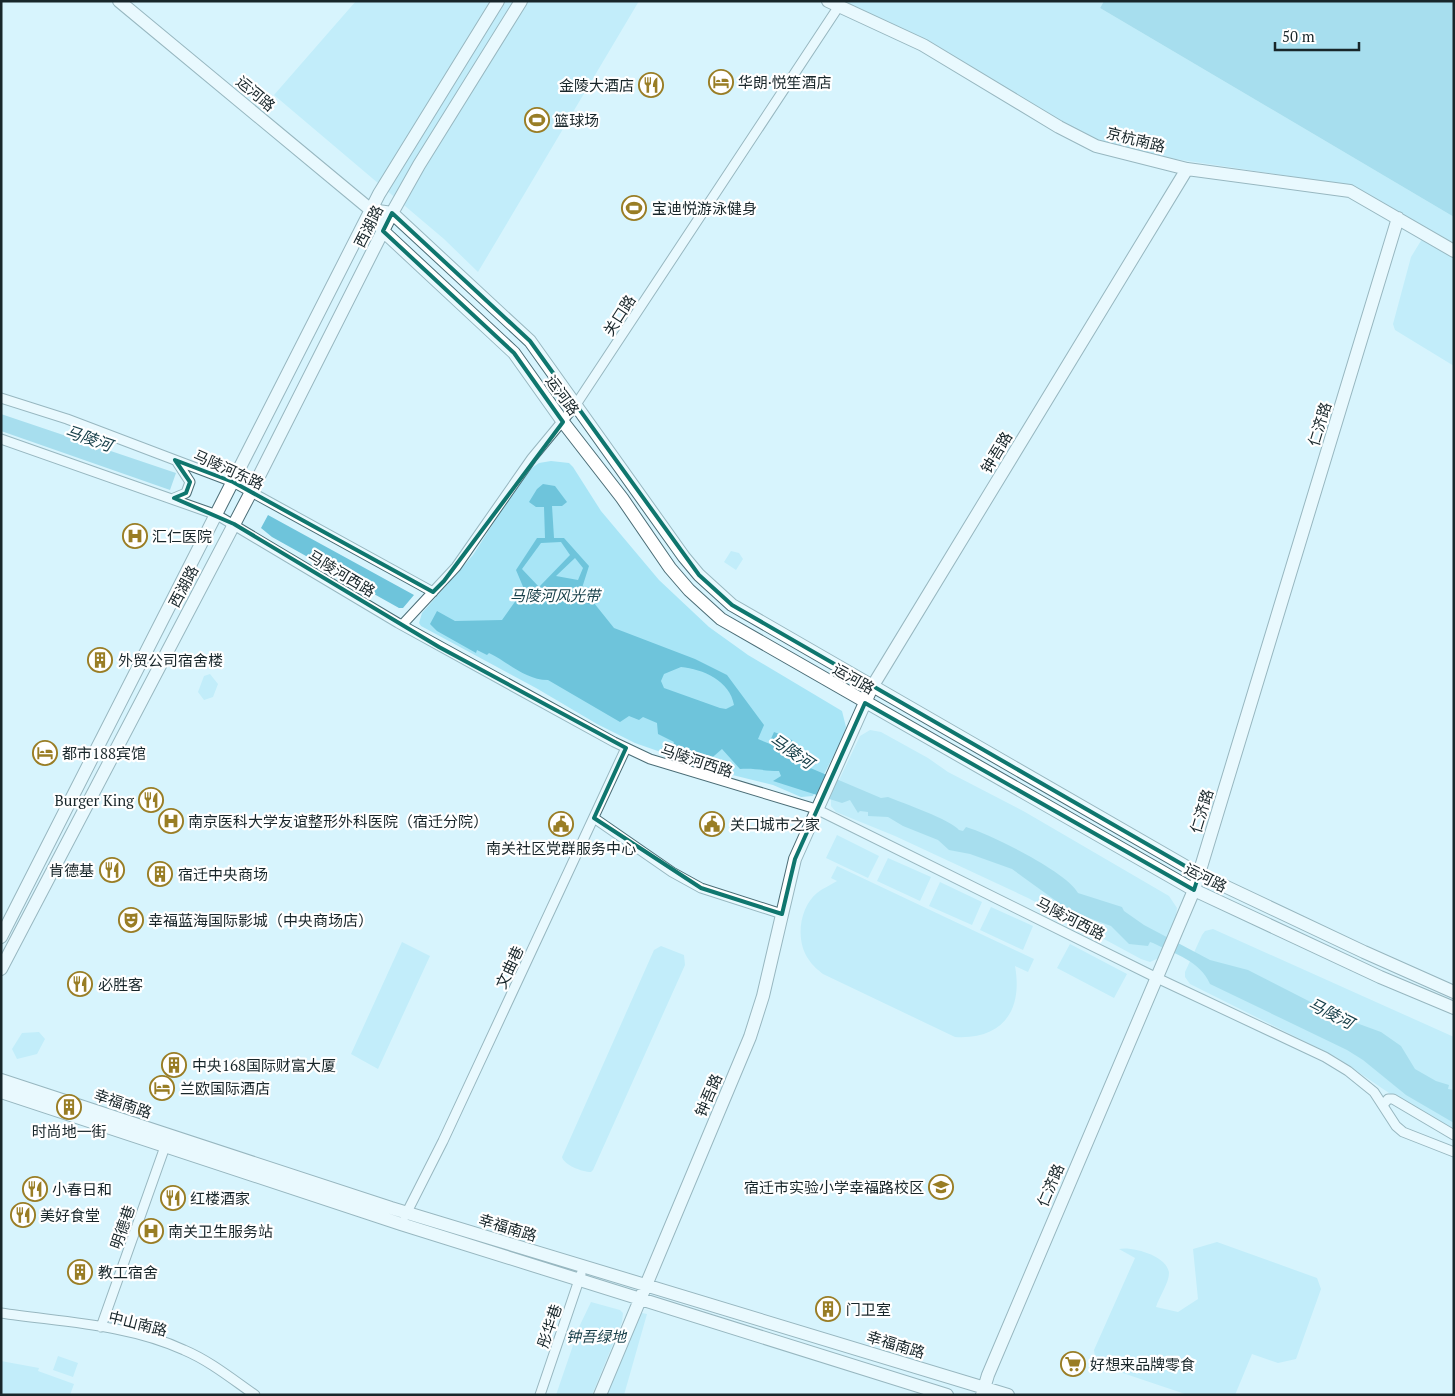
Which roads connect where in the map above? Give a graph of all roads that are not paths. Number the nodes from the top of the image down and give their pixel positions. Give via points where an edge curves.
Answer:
1 (119, 1) edge
2 (498, 1) edge
3 (522, 1) edge
4 (834, 4) edge
5 (1187, 169) junction
6 (371, 210) junction
7 (392, 213) junction
8 (1398, 218) junction
9 (383, 231) junction
10 (1454, 251) edge
11 (1, 398) edge
12 (575, 406) junction
13 (563, 422) junction
14 (1, 439) edge
15 (175, 460) junction
16 (233, 482) junction
17 (251, 492) junction
18 (174, 498) junction
19 (217, 515) junction
20 (234, 524) junction
21 (433, 592) junction
22 (402, 625) junction
23 (872, 687) junction
24 (865, 703) junction
25 (626, 748) junction
26 (818, 804) junction
27 (594, 818) junction
28 (1200, 874) junction
29 (1194, 890) junction
30 (782, 914) junction
31 (1, 937) edge
32 (1, 970) edge
33 (1157, 978) junction
34 (1454, 992) edge
35 (1454, 1008) edge
36 (1, 1079) edge
37 (7, 1091) edge
38 (1384, 1104) junction
39 (1454, 1135) edge
40 (167, 1141) junction
41 (1454, 1152) edge
42 (404, 1218) junction
43 (583, 1267) junction
44 (579, 1280) junction
45 (645, 1285) junction
46 (639, 1300) junction
47 (1, 1313) edge
48 (101, 1328) junction
49 (982, 1391) edge
50 (255, 1395) edge
51 (540, 1395) edge
52 (600, 1395) edge
53 (947, 1395) edge
54 (1008, 1395) edge

1 - 6 street, 运河路
2 - 6 street, 西湖路 via 402,154
3 - 7 street, 西湖路
4 - 5 street, 京杭南路 via 923,45 1087,142
4 - 12 street, 关口路
5 - 8 street, 京杭南路 via 1350,191
5 - 23 street, 钟吾路
6 - 7 street
6 - 9 street, 运河路
6 - 16 street, 西湖路
7 - 9 street, 西湖路
7 - 12 street, 运河路 via 530,341
8 - 10 street, 京杭南路
8 - 28 street, 仁济路
9 - 13 street, 运河路 via 514,353
9 - 17 street, 西湖路
11 - 15 street, 马陵河东路
12 - 13 street, 关口路
12 - 23 street, 运河路 via 699,575 732,605
13 - 21 street, 关口路 via 532,458 467,552
13 - 24 street, 运河路 via 689,590 721,619
14 - 18 street, 马陵河西路
15 - 16 street, 马陵河东路
15 - 18 street via 190,482 186,493
16 - 17 street, 马陵河东路
16 - 19 street, 西湖路
17 - 20 street, 西湖路
17 - 21 street, 马陵河东路
18 - 19 street, 马陵河西路
19 - 20 street, 马陵河西路
19 - 31 street, 西湖路
20 - 22 street, 马陵河西路
20 - 32 street, 西湖路
21 - 22 street, 关口路
22 - 25 street, 马陵河西路
23 - 24 street, 钟吾路
23 - 28 street, 运河路
24 - 26 street, 钟吾路
24 - 29 street, 运河路
25 - 26 street, 马陵河西路 via 719,782
25 - 27 street, 文曲巷
26 - 30 street, 钟吾路 via 791,871
26 - 33 street, 马陵河西路
27 - 30 street via 701,888
27 - 42 street, 文曲巷
28 - 29 street, 仁济路
28 - 34 street, 运河路
29 - 33 street, 仁济路
29 - 35 street, 运河路
30 - 45 street, 钟吾路 via 750,1037
33 - 38 street, 马陵河西路 via 1325,1057 1365,1083
33 - 49 street, 仁济路
36 - 37 street, 幸福南路
37 - 40 street, 幸福南路
38 - 39 street via 1393,1099
38 - 41 street, 马陵河西路 via 1396,1126 1404,1132
40 - 42 street, 幸福南路
40 - 48 street, 明德巷
42 - 43 street, 幸福南路
42 - 44 street, 幸福南路
43 - 44 street, 彤华巷
43 - 45 street, 幸福南路
44 - 46 street, 幸福南路
44 - 51 street, 彤华巷
45 - 46 street, 钟吾路
45 - 49 street, 幸福南路
46 - 52 street, 钟吾路
46 - 53 street, 幸福南路
47 - 48 street, 中山南路
48 - 50 street, 中山南路 via 183,1349
49 - 54 street, 幸福南路

